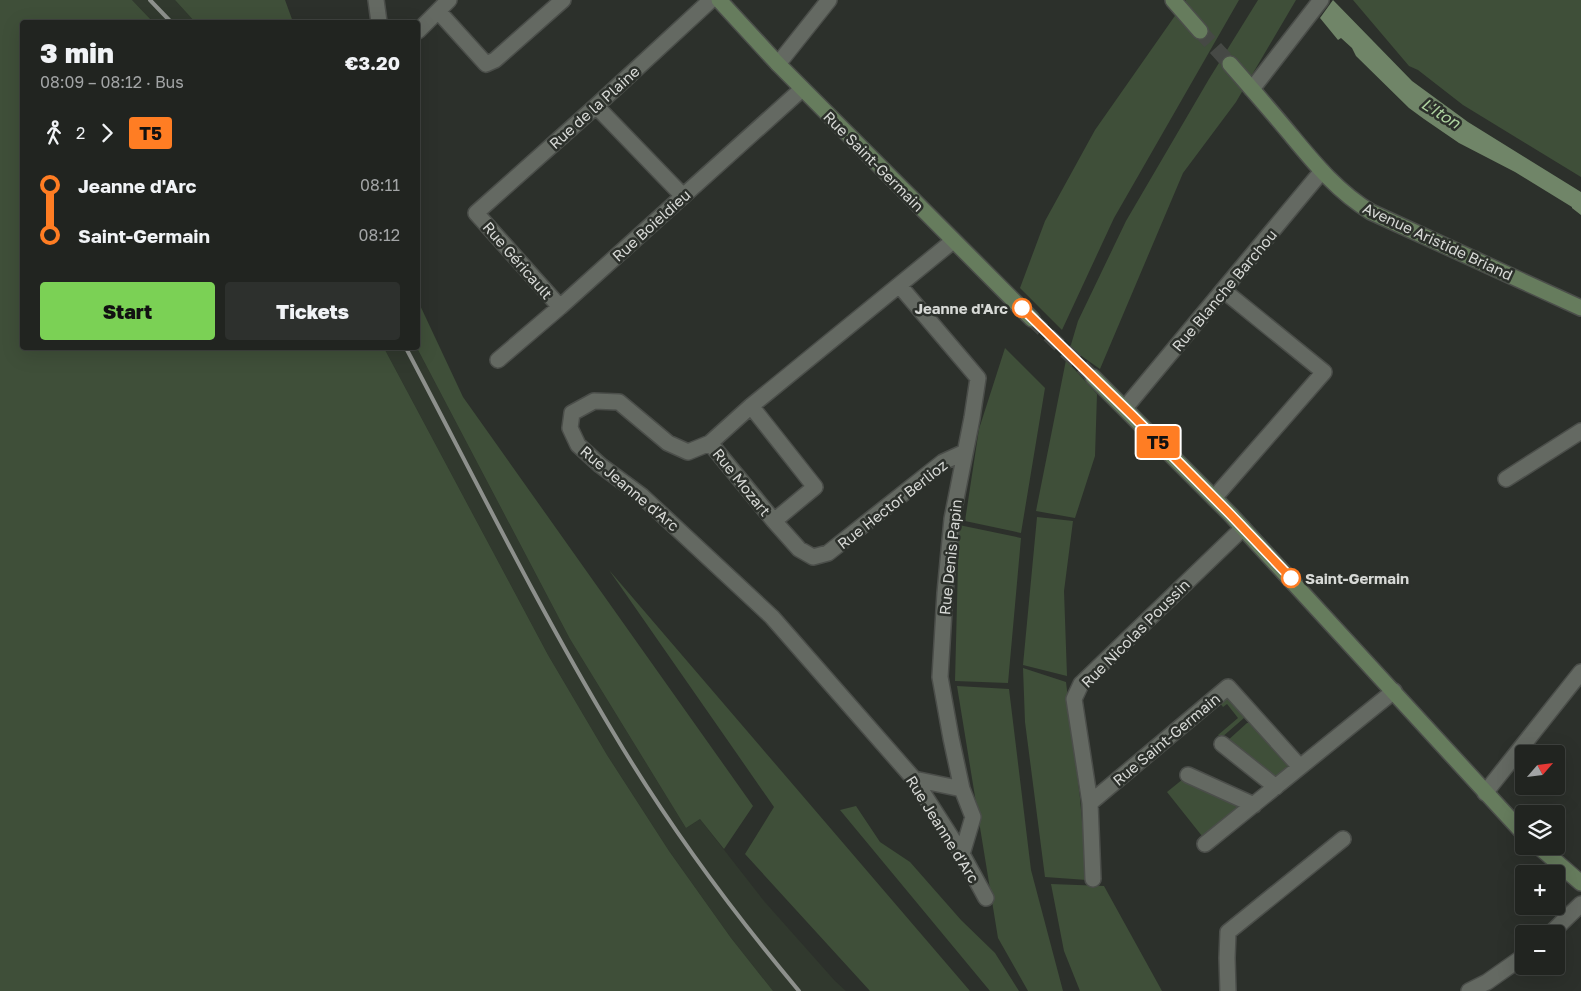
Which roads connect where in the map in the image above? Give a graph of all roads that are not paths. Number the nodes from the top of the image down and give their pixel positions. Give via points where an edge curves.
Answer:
1 (376, 0) edge
2 (449, 0) edge
3 (563, 0) edge
4 (711, 0) edge
5 (719, 0) edge
6 (829, 0) edge
7 (1173, 0) edge
8 (1317, 5) edge
9 (438, 11) junction
10 (379, 20) edge
11 (420, 29) edge
12 (1200, 31) tunnel mouth
13 (778, 64) junction
14 (1230, 64) tunnel mouth
15 (802, 89) junction
16 (1252, 89) junction
17 (596, 106) junction
18 (1322, 171) junction
19 (683, 196) junction
20 (476, 213) joint
21 (954, 241) junction
22 (899, 284) junction
23 (1223, 290) junction
24 (560, 307) junction
25 (1581, 308) edge
26 (1032, 319) tunnel mouth
27 (498, 360) dead end
28 (1093, 378) tunnel mouth
29 (751, 406) junction
30 (1126, 408) junction
31 (1581, 431) edge
32 (710, 442) junction
33 (966, 452) junction
34 (1506, 479) dead end
35 (1214, 498) junction
36 (774, 521) junction
37 (1243, 528) junction
38 (1581, 672) edge
39 (1394, 691) junction
40 (1222, 744) dead end
41 (1300, 767) junction
42 (1188, 775) dead end
43 (914, 779) junction
44 (1276, 787) junction
45 (962, 789) junction
46 (1485, 793) junction
47 (1090, 803) junction
48 (1254, 805) junction
49 (1515, 825) edge
50 (1343, 839) dead end
51 (1205, 844) dead end
52 (962, 854) junction
53 (1548, 855) edge
54 (1093, 879) dead end
55 (1581, 883) edge
56 (986, 898) dead end
57 (1581, 904) edge
58 (1559, 925) edge
59 (1515, 962) edge
60 (1228, 991) edge
61 (1470, 991) edge

1 - 10 street
2 - 9 street
3 - 9 street via 495,60 486,64
4 - 17 street, Rue de la Plaine
5 - 13 street, Rue Saint-Germain
6 - 13 street
7 - 12 street
8 - 16 street
9 - 11 street
13 - 15 street, Rue Saint-Germain
14 - 16 street, Avenue Aristide Briand
15 - 19 street, Rue Boieldieu
15 - 21 street, Rue Saint-Germain
16 - 18 street, Avenue Aristide Briand
17 - 19 street
17 - 20 street, Rue de la Plaine
18 - 23 street, Rue Blanche Barchou
18 - 25 street, Avenue Aristide Briand via 1339,189 1371,212
19 - 24 street, Rue Boieldieu
20 - 24 street, Rue Géricault
21 - 22 street, Rue Jeanne d'Arc
21 - 26 street, Rue Saint-Germain
22 - 29 street, Rue Jeanne d'Arc
22 - 33 street, Rue Denis Papin via 978,378
23 - 30 street, Rue Blanche Barchou
23 - 35 street via 1324,372
24 - 27 street, Rue Boieldieu
28 - 30 street
29 - 32 street, Rue Jeanne d'Arc
29 - 36 street via 815,488
30 - 35 street
31 - 34 street
32 - 36 street, Rue Mozart
32 - 43 street, Rue Jeanne d'Arc via 688,452 668,443 619,402 594,401 572,413 570,428 578,445 642,496 772,617
33 - 36 street, Rue Hector Berlioz via 943,462 828,553 813,557 799,549
33 - 45 street, Rue Denis Papin via 952,519 940,677
35 - 37 street
37 - 39 street
37 - 47 street, Rue Nicolas Poussin via 1081,684 1074,699
38 - 46 street
39 - 41 street
39 - 46 street
40 - 44 street
41 - 44 street
41 - 47 street, Rue Saint-Germain via 1228,687
42 - 48 street
43 - 45 street
43 - 52 street, Rue Jeanne d'Arc
44 - 48 street
45 - 52 street, Rue Denis Papin via 973,817
46 - 49 street
47 - 54 street, Rue Nicolas Poussin
48 - 51 street
50 - 60 street via 1228,932
52 - 56 street, Rue Jeanne d'Arc
53 - 55 street
57 - 58 street
59 - 61 street

